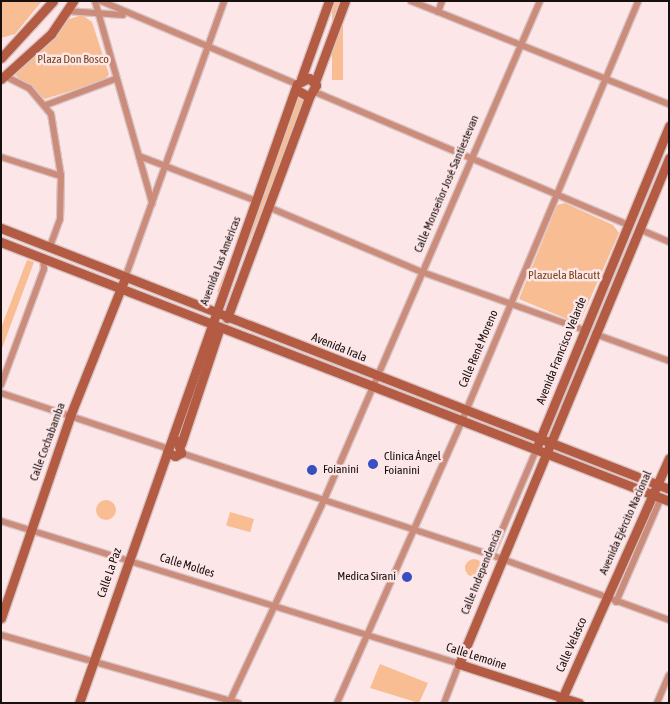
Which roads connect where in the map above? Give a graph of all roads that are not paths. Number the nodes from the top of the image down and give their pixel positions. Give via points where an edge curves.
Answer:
1 (53, 1) edge
2 (73, 1) edge
3 (95, 1) edge
4 (101, 1) edge
5 (224, 1) edge
6 (329, 1) edge
7 (345, 1) edge
8 (411, 1) edge
9 (442, 1) edge
10 (540, 1) edge
11 (638, 1) edge
12 (67, 11) junction
13 (99, 12) junction
14 (438, 12) junction
15 (131, 16) junction
16 (522, 45) junction
17 (208, 49) junction
18 (1, 58) edge
19 (3, 78) edge
20 (115, 79) junction
21 (605, 79) junction
22 (298, 84) junction
23 (313, 90) junction
24 (669, 104) edge
25 (46, 105) junction
26 (669, 126) edge
27 (140, 156) junction
28 (1, 158) edge
29 (470, 158) junction
30 (669, 158) edge
31 (166, 166) junction
32 (61, 176) junction
33 (557, 196) junction
34 (256, 201) junction
35 (152, 204) junction
36 (268, 207) junction
37 (628, 225) junction
38 (1, 228) edge
39 (639, 229) junction
40 (1, 242) edge
41 (669, 242) edge
42 (50, 247) junction
43 (43, 258) junction
44 (422, 272) junction
45 (125, 278) junction
46 (120, 290) junction
47 (221, 293) junction
48 (234, 299) junction
49 (510, 303) junction
50 (214, 313) junction
51 (227, 318) junction
52 (216, 326) junction
53 (584, 330) junction
54 (595, 334) junction
55 (669, 361) edge
56 (376, 381) junction
57 (1, 385) edge
58 (1, 393) edge
59 (464, 415) junction
60 (70, 416) junction
61 (543, 446) junction
62 (168, 447) junction
63 (181, 448) junction
64 (669, 458) edge
65 (665, 485) edge
66 (661, 498) edge
67 (324, 500) junction
68 (1, 521) edge
69 (30, 530) junction
70 (414, 532) junction
71 (491, 556) junction
72 (127, 560) junction
73 (500, 560) junction
74 (607, 598) junction
75 (616, 602) junction
76 (276, 605) junction
77 (1, 618) edge
78 (669, 620) edge
79 (1, 635) edge
80 (365, 635) junction
81 (93, 661) junction
82 (459, 664) junction
83 (669, 675) edge
84 (561, 700) edge
85 (230, 702) edge
86 (79, 703) edge
87 (238, 703) edge
88 (337, 703) edge
89 (444, 703) edge
90 (579, 703) edge
91 (657, 703) edge

1 - 18 street
2 - 12 street
3 - 13 street
4 - 15 street
5 - 17 street
6 - 22 street, Avenida Las Américas
7 - 23 street, Avenida Las Américas
8 - 14 street
9 - 14 street
10 - 16 street, Calle Monseñor José Santiestevan
11 - 21 street, Calle René Moreno
12 - 13 street
12 - 19 street via 31,55
13 - 15 street
13 - 20 street
14 - 16 street
15 - 17 street
16 - 21 street
16 - 29 street, Calle Monseñor José Santiestevan
17 - 22 street
17 - 31 street
19 - 25 street via 18,81
20 - 25 street
20 - 27 street
21 - 24 street
21 - 33 street, Calle René Moreno
22 - 23 street
22 - 23 street
22 - 34 street, Avenida Las Américas
23 - 29 street
23 - 36 street, Avenida Las Américas
25 - 32 street via 61,155
26 - 37 street, Avenida Francisco Velarde
27 - 31 street
27 - 35 street
28 - 32 street
29 - 33 street
29 - 44 street, Calle Monseñor José Santiestevan
30 - 39 street, Avenida Francisco Velarde
31 - 34 street
31 - 35 street
32 - 42 street via 60,219
33 - 37 street
33 - 49 street, Calle René Moreno
34 - 47 street, Avenida Las Américas
35 - 45 street
36 - 44 street
36 - 48 street, Avenida Las Américas
37 - 39 street via 635,221
37 - 53 street, Avenida Francisco Velarde
38 - 42 street, Avenida Irala
39 - 41 street
39 - 54 street, Avenida Francisco Velarde
40 - 43 street, Avenida Irala
42 - 45 street, Avenida Irala
43 - 46 street, Avenida Irala
43 - 57 street via 44,269
44 - 49 street
44 - 56 street, Calle Monseñor José Santiestevan
45 - 46 street, Calle Cochabamba
45 - 50 street, Avenida Irala
46 - 52 street, Avenida Irala
46 - 60 street, Calle Cochabamba
47 - 48 street via 225,300
47 - 50 street, Avenida Las Américas
48 - 51 street, Avenida Las Américas
49 - 53 street
49 - 59 street, Calle René Moreno
50 - 51 street, Avenida Irala
50 - 52 street, Avenida Las Américas
51 - 56 street, Avenida Irala
52 - 56 street, Avenida Irala
52 - 62 street, Avenida Las Américas
52 - 63 street, Avenida Las Américas
53 - 54 street
53 - 61 street, Avenida Francisco Velarde
54 - 55 street
54 - 61 street, Avenida Francisco Velarde
56 - 59 street, Avenida Irala
56 - 67 street, Calle Monseñor José Santiestevan
58 - 60 street
59 - 61 street, Avenida Irala
59 - 70 street, Calle René Moreno
60 - 62 street
60 - 69 street, Calle Cochabamba
61 - 65 street, Avenida Irala
61 - 66 street, Avenida Irala
61 - 71 street, Calle Independencia
61 - 73 street, Calle Independencia
62 - 63 street
62 - 63 street via 175,456
62 - 72 street, Calle La Paz
63 - 67 street
64 - 65 street, Avenida Ejército Nacional
65 - 66 street, Avenida Ejército Nacional
66 - 74 street, Avenida Ejército Nacional
66 - 75 street, Avenida Ejército Nacional
67 - 70 street
67 - 76 street, Calle Monseñor José Santiestevan
68 - 69 street, Calle Moldes
69 - 72 street, Calle Moldes
69 - 77 street, Calle Cochabamba
70 - 71 street
70 - 80 street, Calle René Moreno
71 - 73 street
72 - 76 street, Calle Moldes
72 - 81 street, Calle La Paz
73 - 74 street
73 - 82 street, Calle Independencia
74 - 75 street
74 - 84 street, Calle Velasco
75 - 78 street
76 - 80 street, Calle Moldes
76 - 85 street, Calle Monseñor José Santiestevan
79 - 81 street
80 - 82 street, Calle Lemoine
80 - 88 street, Calle René Moreno
81 - 85 street
81 - 86 street, Calle La Paz
82 - 84 street, Calle Lemoine
82 - 89 street, Calle Independencia
83 - 91 street
84 - 90 street, Calle Lemoine
85 - 87 street

